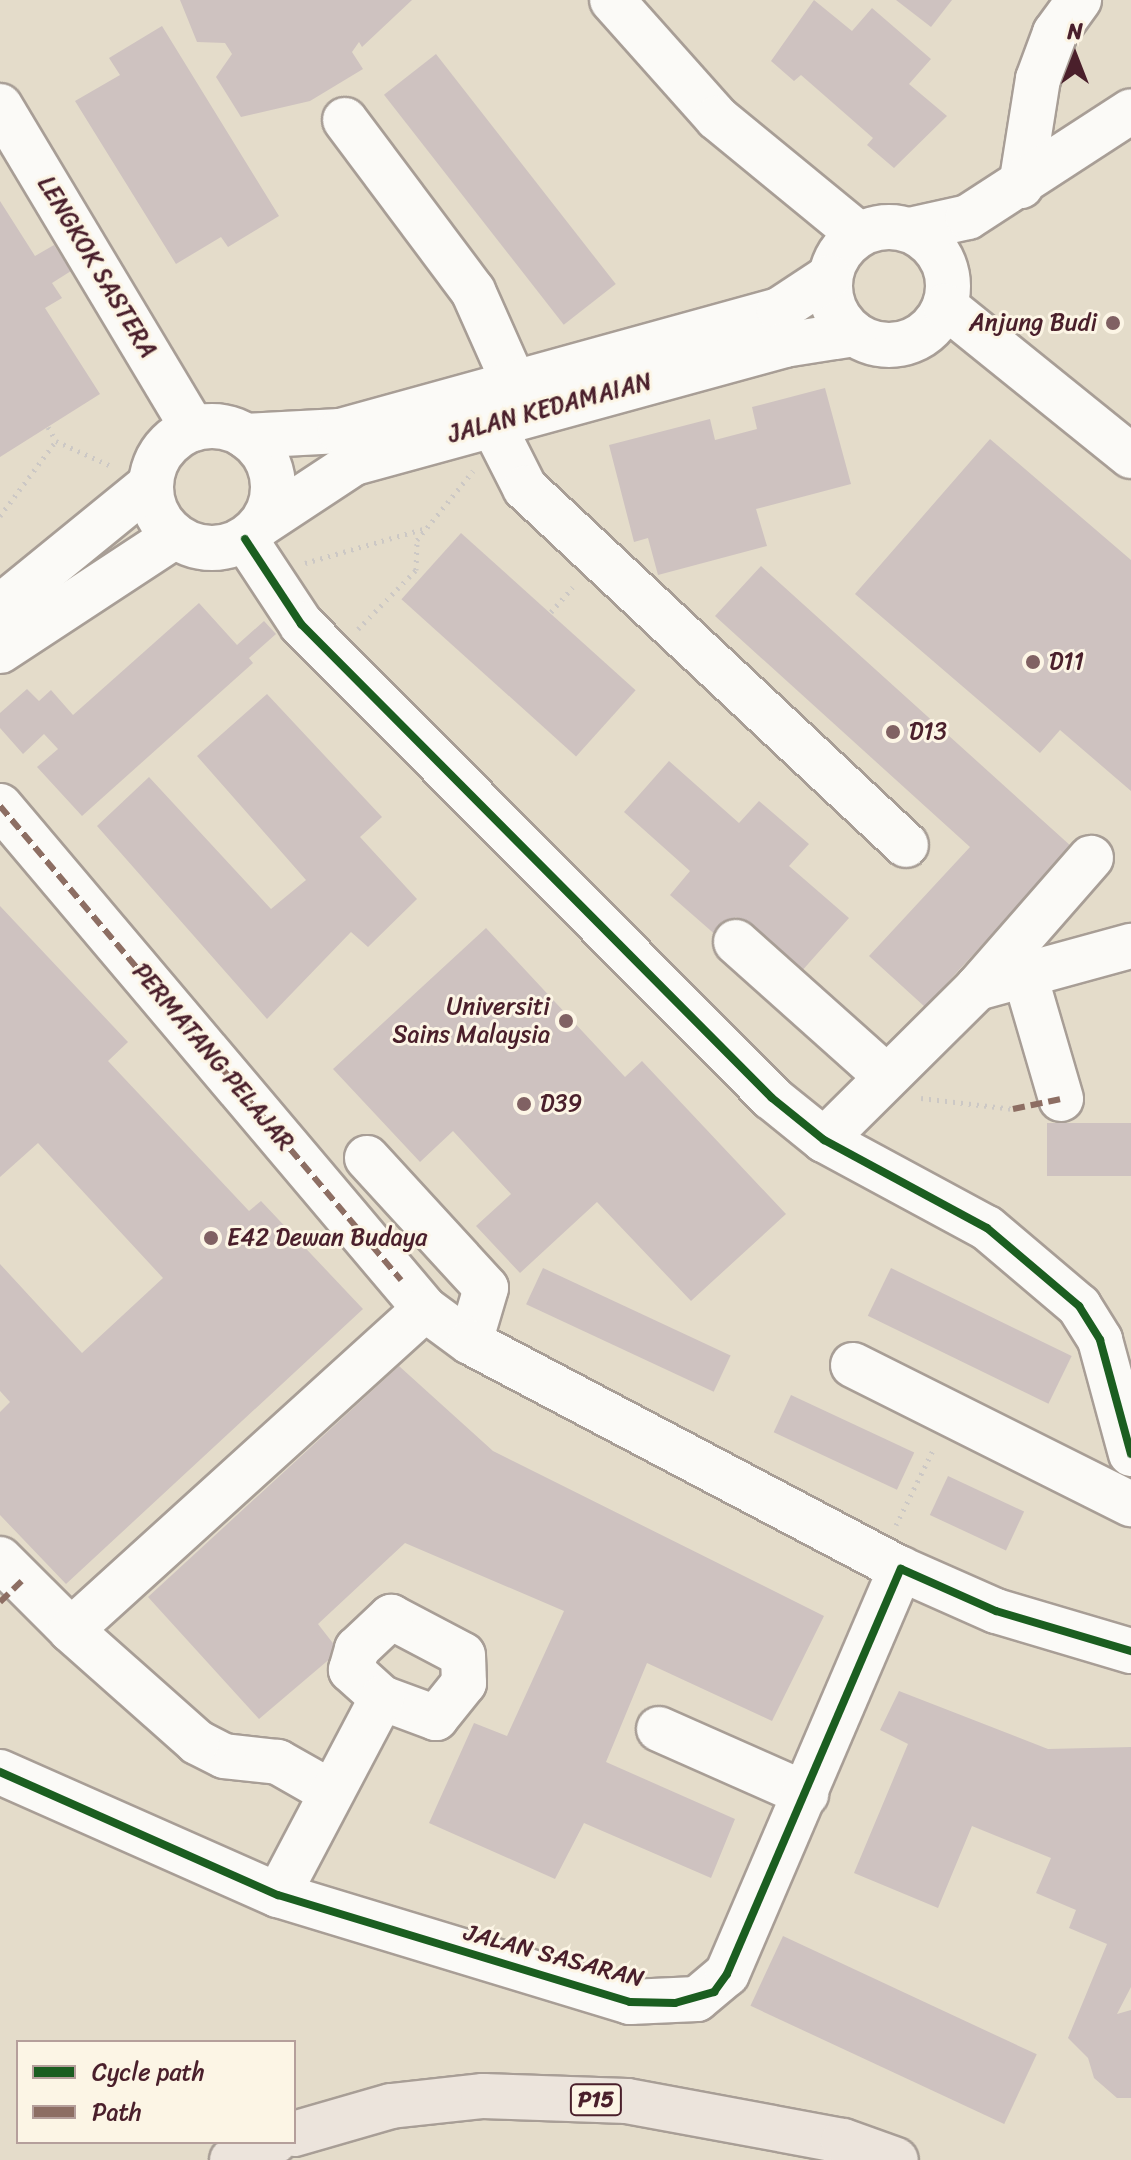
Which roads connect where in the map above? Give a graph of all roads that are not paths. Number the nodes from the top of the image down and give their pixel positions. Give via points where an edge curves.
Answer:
1 (1079, 0) edge
2 (624, 5) edge
3 (0, 106) edge
4 (1131, 111) edge
5 (345, 120) dead end
6 (1131, 142) edge
7 (1021, 186) junction
8 (910, 230) junction
9 (858, 234) junction
10 (829, 277) junction
11 (937, 308) junction
12 (854, 334) junction
13 (514, 383) junction
14 (492, 423) junction
15 (193, 429) junction
16 (245, 436) junction
17 (1131, 456) edge
18 (151, 484) junction
19 (254, 531) junction
20 (175, 536) junction
21 (0, 607) edge
22 (0, 651) edge
23 (0, 806) edge
24 (906, 845) dead end
25 (1091, 858) dead end
26 (736, 942) dead end
27 (1131, 946) edge
28 (1026, 979) junction
29 (977, 988) junction
30 (877, 1084) junction
31 (1061, 1099) dead end
32 (824, 1140) junction
33 (367, 1158) dead end
34 (413, 1295) junction
35 (470, 1342) junction
36 (853, 1365) dead end
37 (1131, 1454) edge
38 (1131, 1504) edge
39 (0, 1559) edge
40 (901, 1569) junction
41 (71, 1630) junction
42 (1131, 1651) edge
43 (382, 1698) dead end
44 (659, 1729) dead end
45 (0, 1772) edge
46 (329, 1791) junction
47 (806, 1794) junction
48 (278, 1895) junction
49 (296, 2133) edge
50 (269, 2144) edge
51 (232, 2160) edge
52 (896, 2160) edge

1 - 7 street via 1055,33 1038,79
2 - 9 street via 717,118
3 - 15 street, LENGKOK SASTERA
4 - 7 street
5 - 13 street via 473,291
6 - 11 street via 978,244
7 - 8 street via 939,228
8 - 9 street via 892,226
8 - 11 street via 929,241
9 - 10 street
10 - 12 street via 830,299
10 - 13 street, JALAN KEDAMAIAN via 779,310
11 - 12 street via 886,345
11 - 17 street
12 - 14 street, JALAN KEDAMAIAN via 784,345
13 - 16 street, JALAN KEDAMAIAN via 340,431
14 - 19 street, JALAN KEDAMAIAN via 354,463
14 - 24 street via 525,488
15 - 16 street
15 - 18 street via 168,445
16 - 19 street via 270,466 271,505
18 - 20 street via 162,522
18 - 21 street
19 - 20 street via 208,548
19 - 32 street via 269,580 333,656 772,1098
20 - 22 street
23 - 34 street, PERMATANG PELAJAR
25 - 29 street
26 - 30 street
27 - 28 street
28 - 29 street
28 - 31 street
29 - 30 street
30 - 32 street
32 - 37 street via 987,1228 1079,1306 1100,1340
33 - 35 street via 486,1288
34 - 35 street, PERMATANG PELAJAR
34 - 41 street
35 - 40 street, PERMATANG PELAJAR
36 - 38 street
39 - 41 street
40 - 42 street, PERMATANG PELAJAR via 996,1611
40 - 47 street, JALAN SASARAN
41 - 46 street via 197,1742 224,1756 278,1762
43 - 46 street
44 - 47 street
45 - 48 street, JALAN SASARAN
46 - 48 street
47 - 48 street, JALAN SASARAN via 727,1974 697,1999 630,2002
49 - 52 main road, P15 via 391,2106 483,2096 627,2101 843,2141
50 - 51 main road

